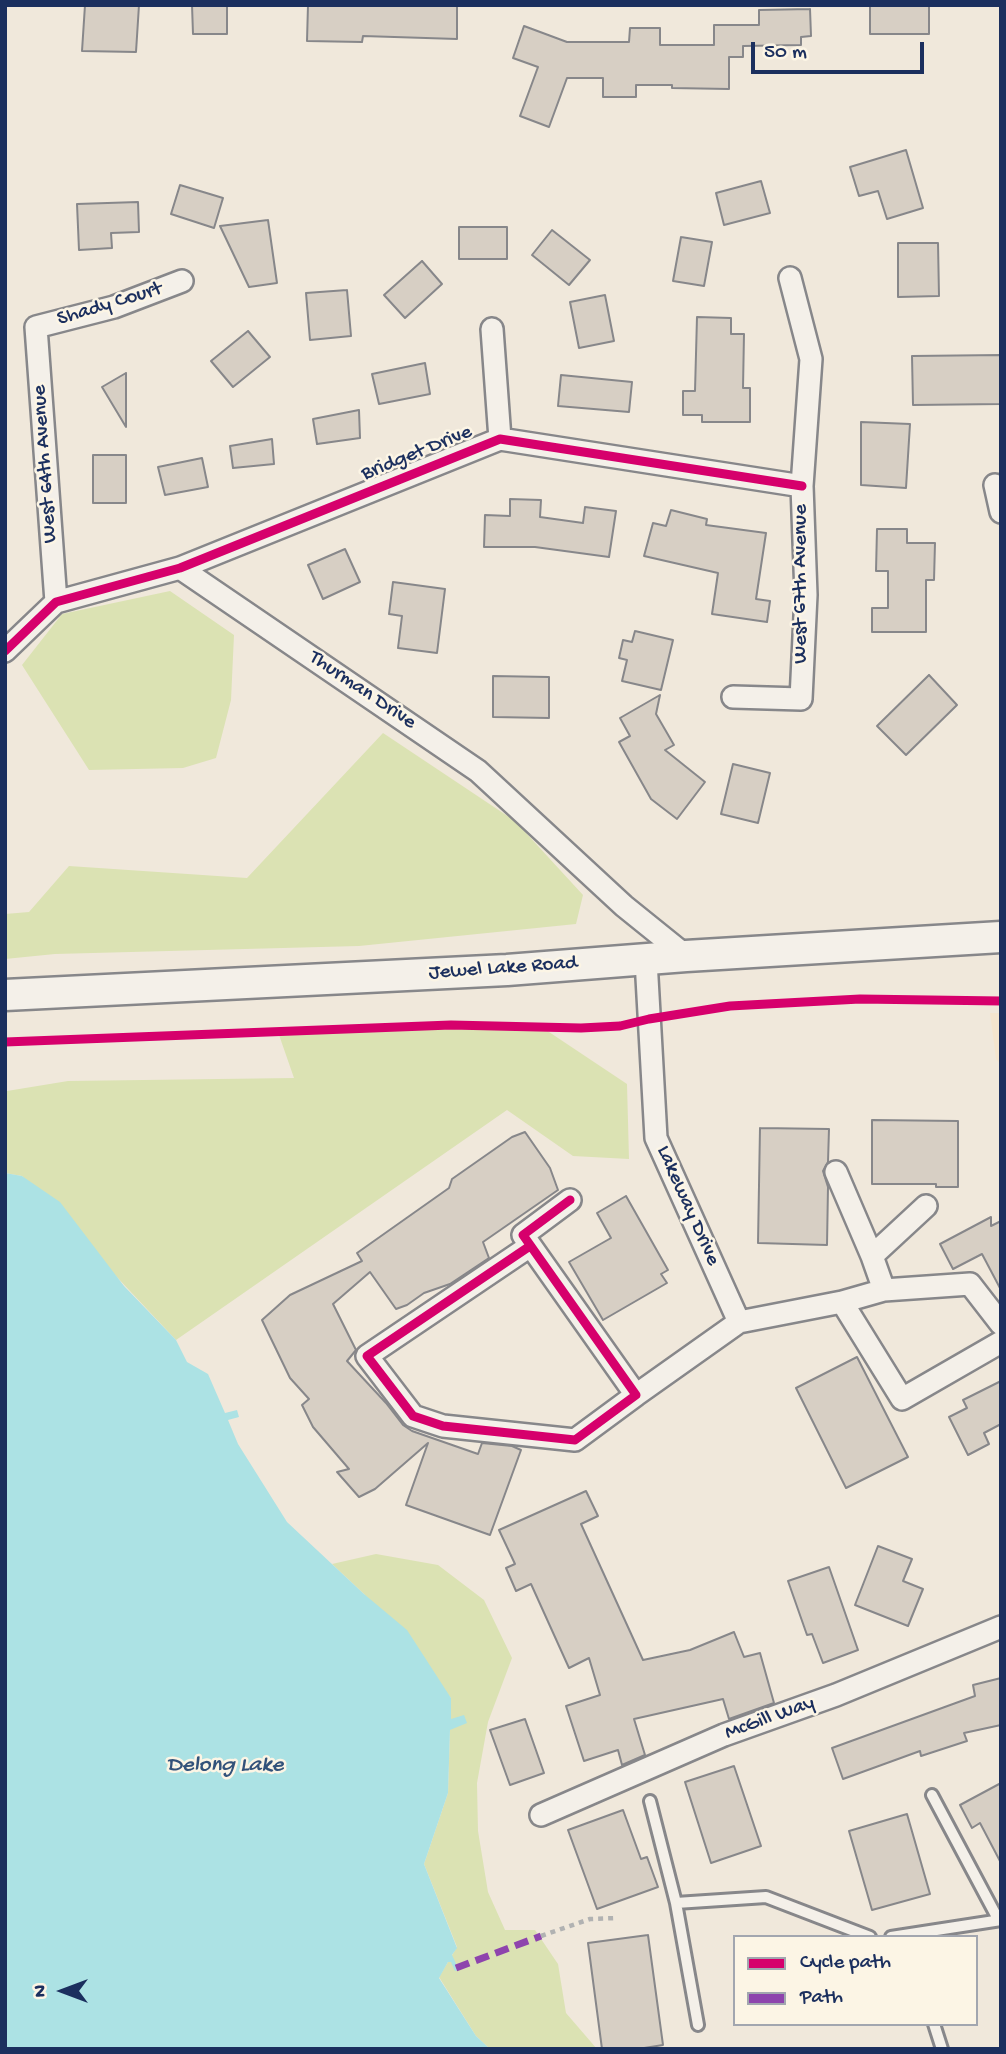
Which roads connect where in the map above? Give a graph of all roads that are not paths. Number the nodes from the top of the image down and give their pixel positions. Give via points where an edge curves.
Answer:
1 (790, 278) dead end
2 (182, 281) dead end
3 (36, 327) joint
4 (492, 329) dead end
5 (500, 439) junction
6 (995, 485) dead end
7 (802, 486) junction
8 (1001, 512) edge
9 (180, 568) junction
10 (57, 602) junction
11 (5, 652) edge
12 (733, 697) dead end
13 (1001, 937) edge
14 (686, 956) junction
15 (646, 960) junction
16 (5, 995) edge
17 (836, 1172) dead end
18 (570, 1200) dead end
19 (926, 1206) dead end
20 (530, 1246) junction
21 (872, 1256) junction
22 (884, 1290) junction
23 (842, 1302) junction
24 (739, 1322) junction
25 (1001, 1324) edge
26 (1001, 1342) edge
27 (636, 1395) junction
28 (1001, 1627) edge
29 (932, 1795) dead end
30 (650, 1801) dead end
31 (541, 1815) dead end
32 (676, 1903) junction
33 (1000, 1920) edge
34 (865, 1935) edge
35 (904, 1935) edge
36 (698, 2025) dead end
37 (935, 2026) edge
38 (942, 2049) edge

1 - 7 street, West 67th Avenue via 811,359
2 - 3 street, Shady Court via 114,307
3 - 10 street, West 64th Avenue
4 - 5 street
5 - 7 street, Bridget Drive
5 - 9 street, Bridget Drive
6 - 8 street
7 - 12 street, West 67th Avenue via 806,595 800,699
9 - 10 street
9 - 14 street, Thurman Drive via 478,771 624,906
10 - 11 street
13 - 14 main road, Jewel Lake Road
14 - 15 main road, Jewel Lake Road
15 - 16 main road, Jewel Lake Road
15 - 24 street, Lakeway Drive via 656,1138
17 - 21 street
18 - 20 street via 523,1235
19 - 21 street
20 - 27 street
20 - 27 street via 368,1356 413,1416 443,1426 575,1440
21 - 22 street
22 - 23 street
22 - 25 street via 970,1284
23 - 24 street
23 - 26 street via 902,1399
24 - 27 street
28 - 31 street, McGill Way via 724,1735
29 - 33 lane
30 - 32 lane
32 - 34 lane via 766,1897
32 - 36 lane
33 - 35 lane
37 - 38 lane

